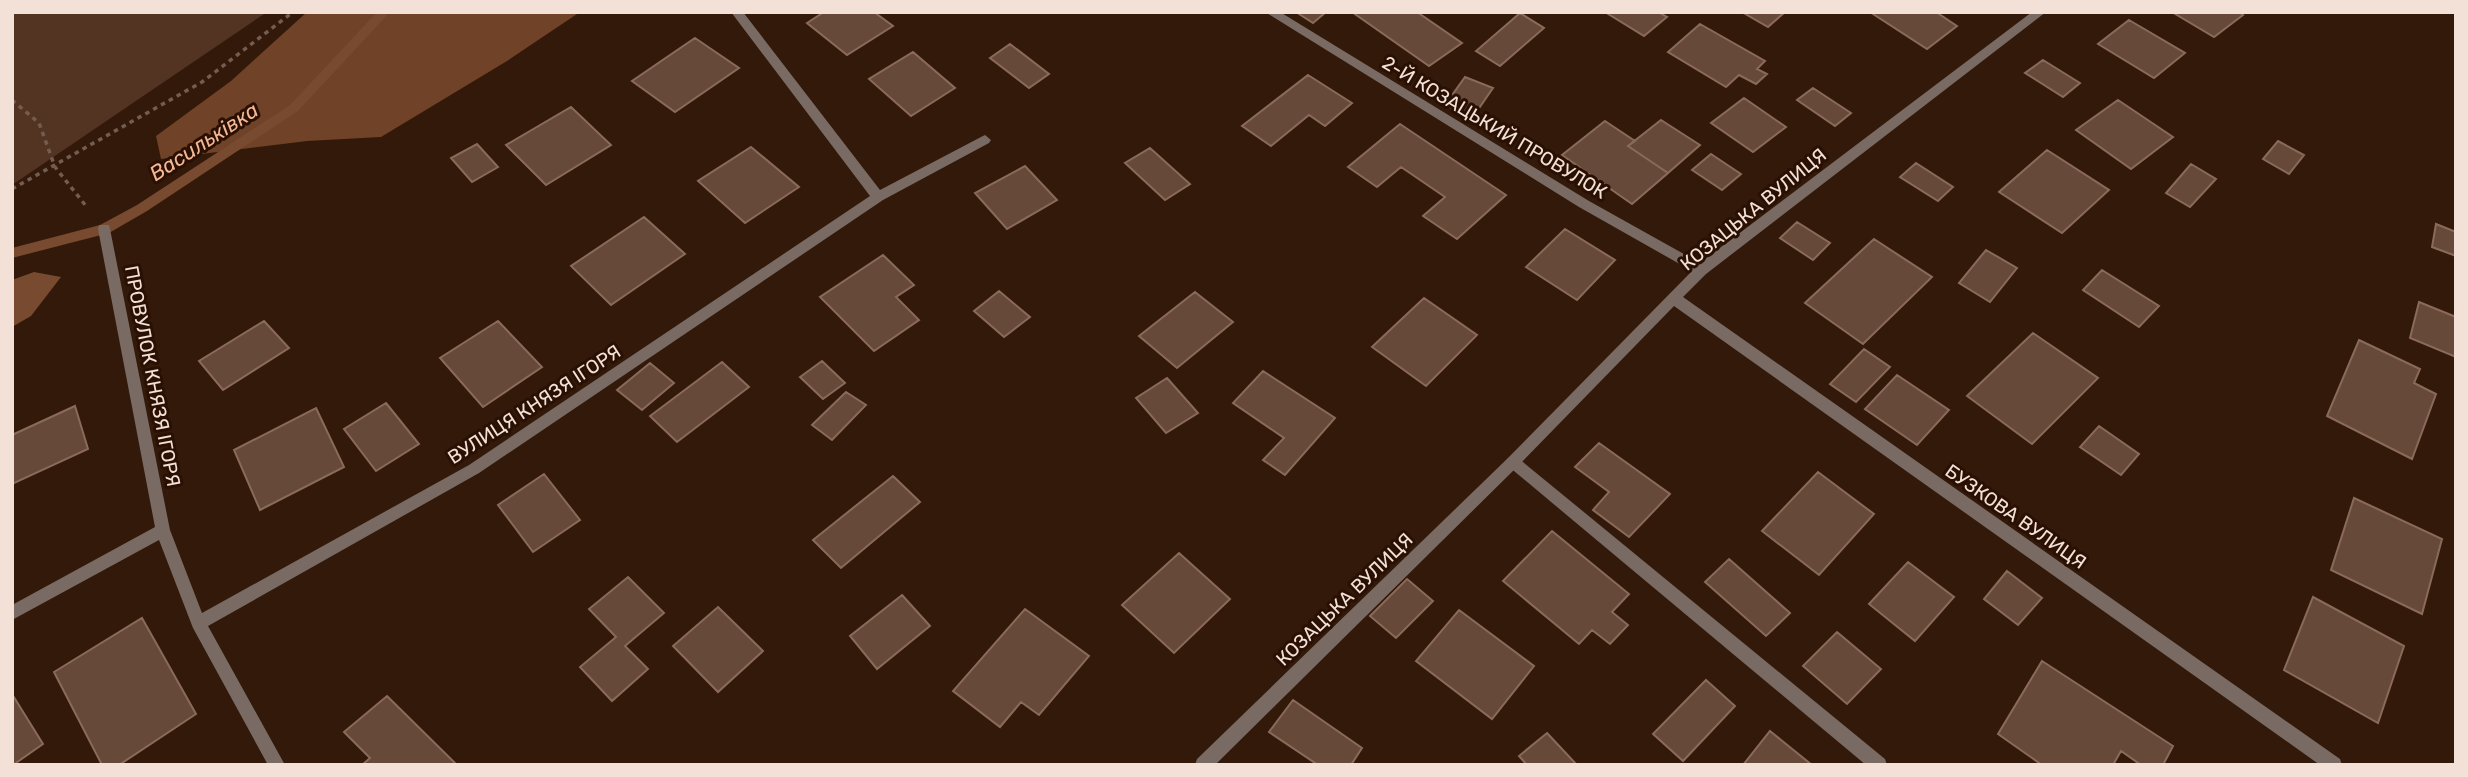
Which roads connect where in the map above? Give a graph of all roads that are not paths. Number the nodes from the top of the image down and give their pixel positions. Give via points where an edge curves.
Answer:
1 (737, 12) edge
2 (1271, 12) edge
3 (2040, 12) edge
4 (985, 139) dead end
5 (878, 197) junction
6 (104, 229) road end
7 (1701, 270) junction
8 (1675, 299) junction
9 (1513, 462) junction
10 (163, 530) junction
11 (12, 613) edge
12 (198, 622) junction
13 (277, 765) edge
14 (1203, 765) edge
15 (1879, 765) edge
16 (2334, 765) edge

1 - 5 street
2 - 7 street, 2-Й КОЗАЦЬКИЙ ПРОВУЛОК via 1584,204
3 - 7 street, КОЗАЦЬКА ВУЛИЦЯ
4 - 5 street, ВУЛИЦЯ КНЯЗЯ ІГОРЯ
5 - 12 street, ВУЛИЦЯ КНЯЗЯ ІГОРЯ via 474,468
6 - 10 street, ПРОВУЛОК КНЯЗЯ ІГОРЯ
7 - 8 street, КОЗАЦЬКА ВУЛИЦЯ
8 - 9 street, КОЗАЦЬКА ВУЛИЦЯ
8 - 16 street, БУЗКОВА ВУЛИЦЯ
9 - 14 street, КОЗАЦЬКА ВУЛИЦЯ
9 - 15 street
10 - 11 street
10 - 12 street
12 - 13 street

